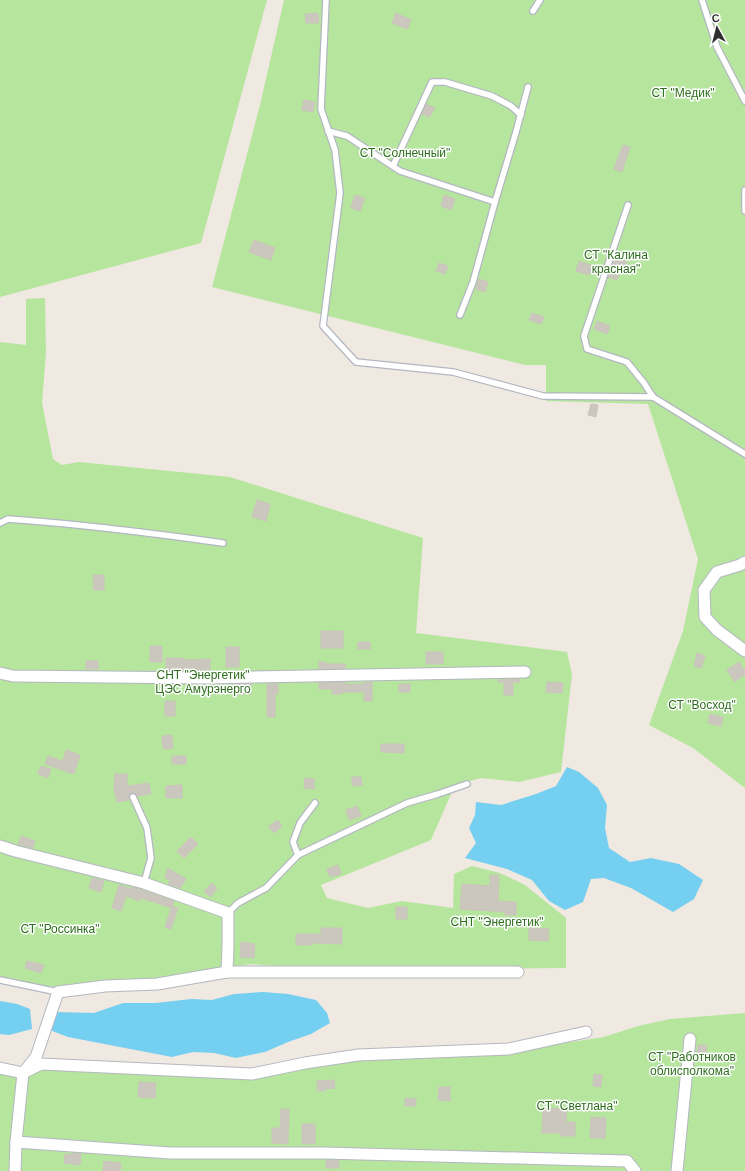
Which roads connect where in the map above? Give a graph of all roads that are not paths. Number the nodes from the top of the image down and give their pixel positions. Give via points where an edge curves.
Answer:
1 (326, 0) edge
2 (540, 0) edge
3 (702, 0) edge
4 (534, 11) dead end
5 (528, 87) dead end
6 (745, 101) edge
7 (521, 115) junction
8 (328, 131) junction
9 (393, 166) junction
10 (745, 190) edge
11 (495, 202) junction
12 (628, 205) dead end
13 (745, 211) edge
14 (460, 315) dead end
15 (653, 397) junction
16 (745, 454) edge
17 (0, 523) edge
18 (223, 543) dead end
19 (745, 562) edge
20 (745, 651) edge
21 (525, 672) dead end
22 (0, 673) edge
23 (467, 784) dead end
24 (133, 797) dead end
25 (315, 802) dead end
26 (0, 846) edge
27 (298, 855) junction
28 (144, 883) junction
29 (228, 913) junction
30 (227, 972) junction
31 (518, 972) dead end
32 (0, 980) edge
33 (58, 992) junction
34 (586, 1032) dead end
35 (690, 1039) dead end
36 (0, 1068) edge
37 (23, 1073) junction
38 (16, 1142) junction
39 (15, 1171) edge
40 (635, 1171) edge
41 (677, 1171) edge

1 - 8 lane via 321,109
2 - 4 lane
3 - 6 lane via 717,47
5 - 7 lane
7 - 9 lane via 511,106 492,96 445,82 432,82
7 - 11 lane
8 - 9 lane via 347,136
8 - 15 lane via 335,150 340,193 323,326 356,362 453,372 543,396
9 - 11 lane via 400,171
10 - 13 lane
11 - 14 lane via 473,282
12 - 15 lane via 584,336 587,349 627,362
15 - 16 lane
17 - 18 lane via 8,519 61,523
19 - 20 street via 717,572 704,590 705,617 717,630
21 - 22 street via 205,678 13,676
23 - 27 lane via 407,803
24 - 28 lane via 147,828 151,858
25 - 27 lane via 300,823 293,842
26 - 28 street
27 - 29 lane via 266,888 238,903
28 - 29 street
29 - 30 street
30 - 31 street
30 - 33 street via 156,984 104,986
32 - 33 lane
33 - 37 street via 36,1057
34 - 37 street via 509,1049 358,1055 252,1074 41,1064
35 - 41 street
36 - 37 street
37 - 38 street
38 - 39 street
38 - 40 street via 170,1153 324,1153 627,1161

